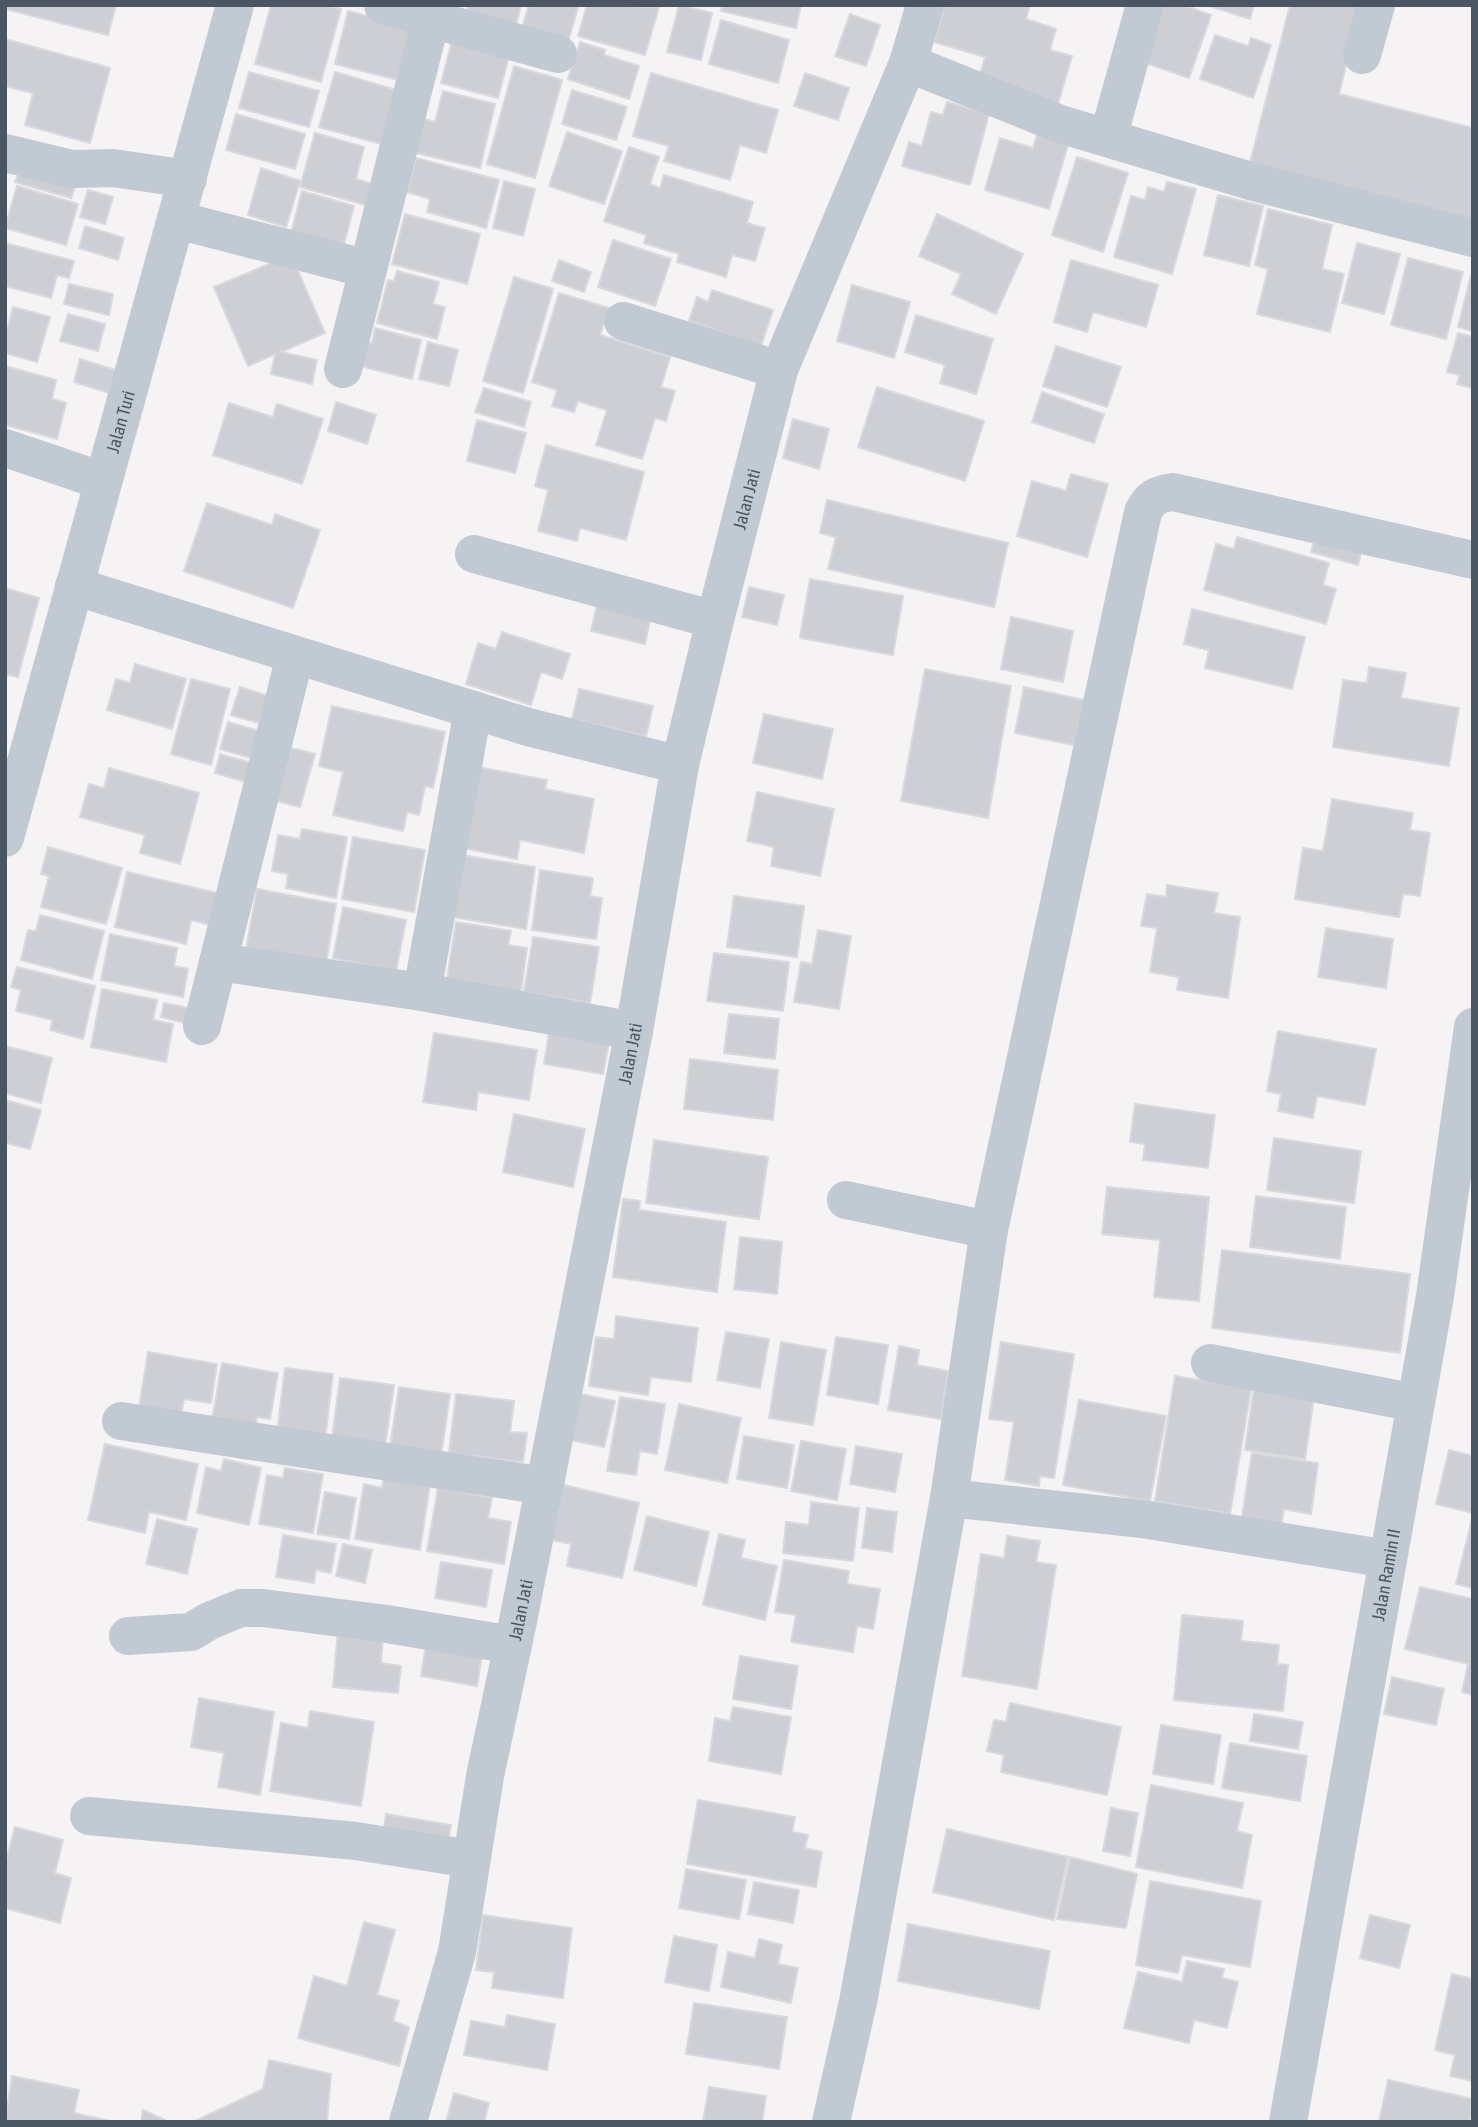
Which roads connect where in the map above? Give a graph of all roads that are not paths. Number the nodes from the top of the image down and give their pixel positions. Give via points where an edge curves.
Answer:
1 (235, 5) edge
2 (383, 5) edge
3 (925, 5) edge
4 (1145, 5) edge
5 (1377, 5) edge
6 (431, 19) junction
7 (558, 54) dead end
8 (1362, 55) dead end
9 (908, 63) junction
10 (1108, 138) junction
11 (5, 153) edge
12 (188, 179) junction
13 (177, 220) junction
14 (1473, 238) edge
15 (368, 269) junction
16 (623, 321) dead end
17 (343, 369) dead end
18 (779, 370) junction
19 (5, 448) edge
20 (103, 481) junction
21 (474, 554) dead end
22 (1473, 560) edge
23 (74, 586) junction
24 (715, 620) junction
25 (295, 656) junction
26 (473, 710) junction
27 (681, 765) junction
28 (5, 838) edge
29 (219, 962) junction
30 (422, 992) junction
31 (202, 1026) dead end
32 (1473, 1027) edge
33 (634, 1031) junction
34 (1464, 1155) edge
35 (846, 1200) dead end
36 (989, 1230) junction
37 (1210, 1363) dead end
38 (1416, 1403) junction
39 (121, 1421) dead end
40 (545, 1486) junction
41 (949, 1498) junction
42 (1388, 1559) junction
43 (128, 1636) dead end
44 (513, 1644) junction
45 (89, 1816) dead end
46 (471, 1859) junction
47 (408, 2122) edge
48 (831, 2122) edge
49 (1288, 2122) edge

1 - 12 street, Jalan Turi
2 - 6 street
3 - 9 street, Jalan Jati
4 - 10 street
5 - 8 street
6 - 7 street
6 - 15 street
9 - 10 street via 1060,124
9 - 18 street, Jalan Jati
10 - 14 street via 1254,182
11 - 12 street via 72,169 113,168
12 - 13 street, Jalan Turi
13 - 15 street
13 - 20 street, Jalan Turi
15 - 17 street
16 - 18 street
18 - 24 street, Jalan Jati
19 - 20 street
20 - 23 street, Jalan Turi
21 - 24 street
22 - 36 street via 1173,492 1158,494 1148,502
23 - 25 street
23 - 28 street, Jalan Turi
24 - 27 street, Jalan Jati
25 - 26 street
25 - 29 street
26 - 27 street
26 - 30 street
27 - 33 street, Jalan Jati
29 - 30 street
29 - 31 street
30 - 33 street
32 - 34 street, Jalan Ramin II
33 - 40 street, Jalan Jati
34 - 38 street, Jalan Ramin II
35 - 36 street
36 - 41 street
37 - 38 street
38 - 42 street, Jalan Ramin II
39 - 40 street
40 - 44 street, Jalan Jati
41 - 42 street via 1142,1519
41 - 48 street via 858,2002
42 - 49 street, Jalan Ramin II
43 - 44 street via 191,1632 241,1608 263,1608
44 - 46 street, Jalan Jati
45 - 46 street via 356,1841
46 - 47 street, Jalan Jati via 457,1952

